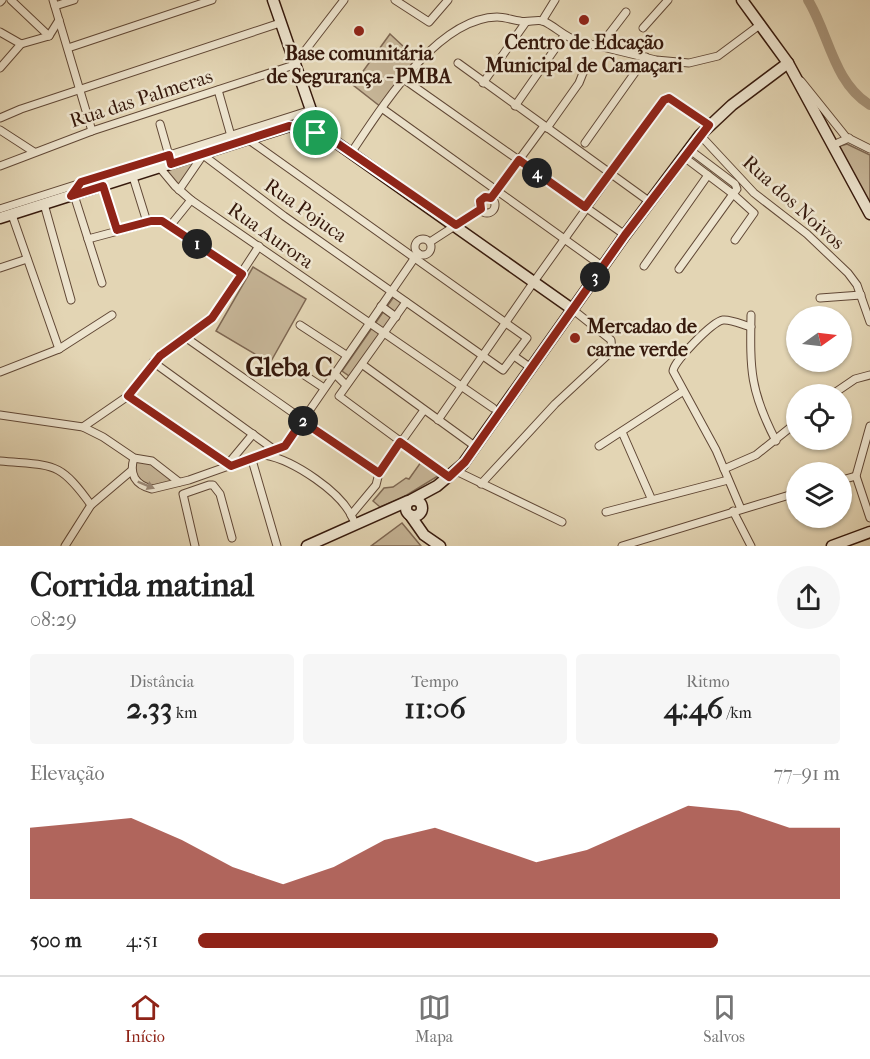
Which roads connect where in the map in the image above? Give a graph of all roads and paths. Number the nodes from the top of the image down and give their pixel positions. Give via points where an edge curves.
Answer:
1 (11, 0) edge
2 (74, 0) edge
3 (212, 0) edge
4 (344, 0) edge
5 (395, 0) edge
6 (448, 0) edge
7 (555, 0) edge
8 (668, 0) edge
9 (742, 0) edge
10 (277, 2) edge
11 (54, 3) edge
12 (626, 12) dead end
13 (59, 20) junction
14 (542, 21) junction
15 (526, 22) junction
16 (280, 23) junction
17 (761, 24) junction
18 (643, 28) dead end
19 (0, 32) edge
20 (49, 36) junction
21 (564, 36) junction
22 (21, 44) junction
23 (600, 46) junction
24 (68, 48) junction
25 (646, 57) junction
26 (458, 63) dead end
27 (294, 65) junction
28 (790, 67) junction
29 (0, 68) edge
30 (585, 68) dead end
31 (405, 80) junction
32 (483, 83) junction
33 (80, 89) junction
34 (218, 90) junction
35 (515, 106) junction
36 (383, 109) junction
37 (311, 110) junction
38 (0, 118) edge
39 (160, 124) dead end
40 (709, 125) junction
41 (289, 126) junction
42 (545, 127) junction
43 (0, 130) edge
44 (92, 131) junction
45 (700, 135) junction
46 (231, 136) junction
47 (330, 138) junction
48 (849, 138) junction
49 (249, 140) junction
50 (585, 143) dead end
51 (833, 145) junction
52 (870, 149) edge
53 (34, 152) junction
54 (351, 153) junction
55 (687, 154) junction
56 (202, 155) junction
57 (170, 160) junction
58 (519, 160) junction
59 (0, 166) edge
60 (160, 168) junction
61 (609, 174) junction
62 (708, 175) junction
63 (133, 177) junction
64 (81, 182) junction
65 (103, 186) junction
66 (179, 190) junction
67 (733, 194) junction
68 (493, 195) junction
69 (73, 196) junction
70 (191, 200) junction
71 (650, 202) junction
72 (44, 204) junction
73 (585, 207) junction
74 (0, 209) edge
75 (869, 210) edge
76 (12, 215) junction
77 (0, 218) edge
78 (147, 222) junction
79 (456, 225) junction
80 (170, 226) junction
81 (117, 230) junction
82 (625, 235) junction
83 (88, 239) junction
84 (562, 239) junction
85 (735, 240) dead end
86 (430, 242) junction
87 (260, 246) junction
88 (417, 256) junction
89 (27, 259) junction
90 (602, 266) junction
91 (644, 266) dead end
92 (0, 268) edge
93 (679, 268) dead end
94 (242, 274) junction
95 (102, 283) dead end
96 (533, 283) junction
97 (391, 291) junction
98 (861, 295) junction
99 (820, 298) dead end
100 (71, 300) dead end
101 (406, 302) junction
102 (381, 306) junction
103 (572, 309) junction
104 (112, 315) dead end
105 (751, 315) dead end
106 (396, 317) junction
107 (870, 322) edge
108 (368, 323) junction
109 (506, 323) junction
110 (300, 325) dead end
111 (751, 327) junction
112 (384, 333) junction
113 (185, 336) junction
114 (59, 349) junction
115 (346, 355) junction
116 (483, 356) junction
117 (514, 356) junction
118 (153, 362) junction
119 (286, 363) dead end
120 (363, 365) junction
121 (531, 368) junction
122 (0, 372) edge
123 (334, 373) junction
124 (870, 375) edge
125 (848, 384) edge
126 (346, 385) junction
127 (461, 387) junction
128 (324, 388) junction
129 (682, 392) junction
130 (128, 396) junction
131 (493, 408) dead end
132 (424, 410) junction
133 (0, 415) edge
134 (438, 420) junction
135 (302, 421) junction
136 (870, 426) edge
137 (83, 427) junction
138 (622, 432) junction
139 (786, 432) edge
140 (253, 434) junction
141 (776, 441) junction
142 (400, 442) junction
143 (285, 446) junction
144 (599, 446) dead end
145 (476, 447) junction
146 (276, 451) junction
147 (265, 455) junction
148 (134, 458) junction
149 (252, 460) junction
150 (0, 461) edge
151 (290, 462) junction
152 (229, 465) junction
153 (724, 469) junction
154 (131, 471) junction
155 (379, 473) junction
156 (452, 474) junction
157 (856, 476) junction
158 (852, 477) edge
159 (196, 478) junction
160 (728, 480) junction
161 (179, 482) junction
162 (481, 484) junction
163 (437, 486) junction
164 (200, 488) junction
165 (786, 496) edge
166 (651, 498) junction
167 (410, 501) junction
168 (91, 505) junction
169 (741, 509) junction
170 (606, 512) dead end
171 (733, 512) junction
172 (415, 513) junction
173 (369, 518) junction
174 (870, 518) edge
175 (353, 520) junction
176 (562, 522) dead end
177 (870, 532) edge
178 (232, 538) dead end
179 (65, 546) edge
180 (195, 546) edge
181 (277, 546) edge
182 (307, 546) edge
183 (440, 546) edge
184 (622, 546) edge
185 (751, 546) edge
186 (832, 546) edge

1 - 20 street
2 - 11 street
3 - 24 street
4 - 27 street
5 - 6 street via 431,21
7 - 14 street
8 - 18 street
9 - 17 street
10 - 16 street
11 - 13 street
12 - 23 street
13 - 20 street
13 - 24 street
14 - 15 street
14 - 21 street
15 - 31 street via 496,17 458,27
15 - 32 street
16 - 27 street
16 - 33 street
17 - 25 street via 710,59 682,63
17 - 28 street
19 - 22 street
20 - 22 street
21 - 23 street
21 - 35 street
22 - 29 street
23 - 25 street
24 - 33 street
25 - 50 street
26 - 32 street
27 - 34 street, Rua das Palmeras
27 - 37 street
28 - 40 street via 748,92
28 - 48 street
28 - 51 street
30 - 42 street via 579,83
31 - 36 street
31 - 58 street
32 - 35 street
33 - 38 street
33 - 44 street
34 - 44 street, Rua das Palmeras
34 - 46 street
35 - 42 street
36 - 54 street
36 - 68 street
37 - 41 street
37 - 46 street
37 - 47 street
39 - 57 street
40 - 45 street
40 - 61 street via 676,101 664,100
41 - 47 street
41 - 49 street
42 - 58 street
42 - 61 street
43 - 53 street
44 - 53 street, Rua das Palmeras
45 - 55 street
45 - 98 street, Rua dos Noivos via 754,193 807,234 848,273
46 - 57 street
47 - 54 street
48 - 51 street
48 - 52 street
49 - 56 street
49 - 88 street
51 - 75 street
53 - 59 street, Rua das Palmeras
54 - 79 street
55 - 62 street
55 - 67 street via 735,184
55 - 71 street
56 - 57 street
56 - 66 street
56 - 97 street, Rua Pojuca
57 - 60 street
57 - 64 street
58 - 68 street
58 - 73 street
60 - 63 street
60 - 66 street, Rua Aurora
61 - 71 street
61 - 73 street
62 - 67 street
62 - 91 street
63 - 65 street
63 - 78 street
64 - 69 street
64 - 74 street
65 - 69 street
65 - 81 street
66 - 70 street, Rua Aurora
67 - 85 street via 754,213
67 - 93 street
68 - 79 street via 482,198 481,209
68 - 84 street
69 - 72 street
69 - 83 street
70 - 80 street
70 - 87 street, Rua Aurora
71 - 82 street
72 - 76 street
72 - 100 street
73 - 82 street
73 - 84 street
76 - 77 street
76 - 89 street
78 - 80 street via 159,220
78 - 81 street
79 - 86 street
79 - 96 street
80 - 94 street
81 - 83 street
82 - 90 street
83 - 95 street
84 - 90 street
84 - 96 street
86 - 88 street via 429,252
86 - 88 street via 418,241
87 - 94 street
87 - 108 street, Rua Aurora
88 - 97 street
88 - 109 street
89 - 92 street
89 - 114 street
90 - 103 street
94 - 113 street via 212,318
96 - 103 street
96 - 109 street
97 - 101 street, Rua Pojuca
97 - 102 street
98 - 99 street
98 - 107 street, Rua dos Noivos
101 - 106 street
101 - 116 street, Rua Pojuca
102 - 106 street
102 - 108 street
103 - 121 street
103 - 162 street via 611,340 612,351 555,404
104 - 114 street
105 - 111 street
106 - 112 street
108 - 112 street, Rua Aurora
108 - 115 street
109 - 116 street
109 - 117 street via 527,338
110 - 115 street
111 - 129 street via 722,321 705,333 674,366
111 - 141 street via 754,393
112 - 120 street
112 - 127 street, Rua Aurora
113 - 118 street
113 - 135 street
114 - 122 street
115 - 123 street
116 - 117 street, Rua Pojuca via 503,370
116 - 127 street
117 - 121 street
118 - 130 street
118 - 140 street
119 - 128 street
120 - 126 street
120 - 132 street
121 - 145 street
123 - 126 street
123 - 128 street
124 - 125 street
126 - 142 street via 340,399
127 - 131 street, Rua Aurora
127 - 134 street
128 - 135 street
129 - 138 street
129 - 153 street
130 - 137 street
130 - 152 street
132 - 134 street
132 - 142 street
133 - 137 street
134 - 145 street
135 - 143 street
135 - 155 street
136 - 157 street
137 - 148 street
138 - 144 street
138 - 166 street
139 - 141 street
140 - 146 street
140 - 152 street
141 - 153 street
142 - 155 street
142 - 156 street
143 - 146 street
143 - 151 street
145 - 156 street
146 - 147 street
147 - 149 street
147 - 151 street
148 - 154 street
148 - 161 street via 149,460
149 - 152 street
149 - 181 street
150 - 168 street via 59,469 72,478
151 - 175 street via 336,496
152 - 159 street
153 - 160 street
154 -> 161 street via 137,482 148,488
154 - 168 street
155 - 175 street via 376,485
156 - 162 street
156 - 163 street
157 - 158 street
157 - 174 street
159 - 161 street
159 - 164 street
160 - 166 street
160 - 169 street
162 - 176 street
163 - 167 street
163 - 172 street
164 - 178 street via 212,484 218,490
164 - 180 street via 183,494
165 - 169 street
166 - 170 street
167 - 172 street via 405,508
167 - 173 street
168 - 179 street
169 - 171 street
171 - 184 street
171 - 185 street
172 - 173 street
172 - 183 street via 424,535
173 - 175 street
175 - 182 street
177 - 186 street

